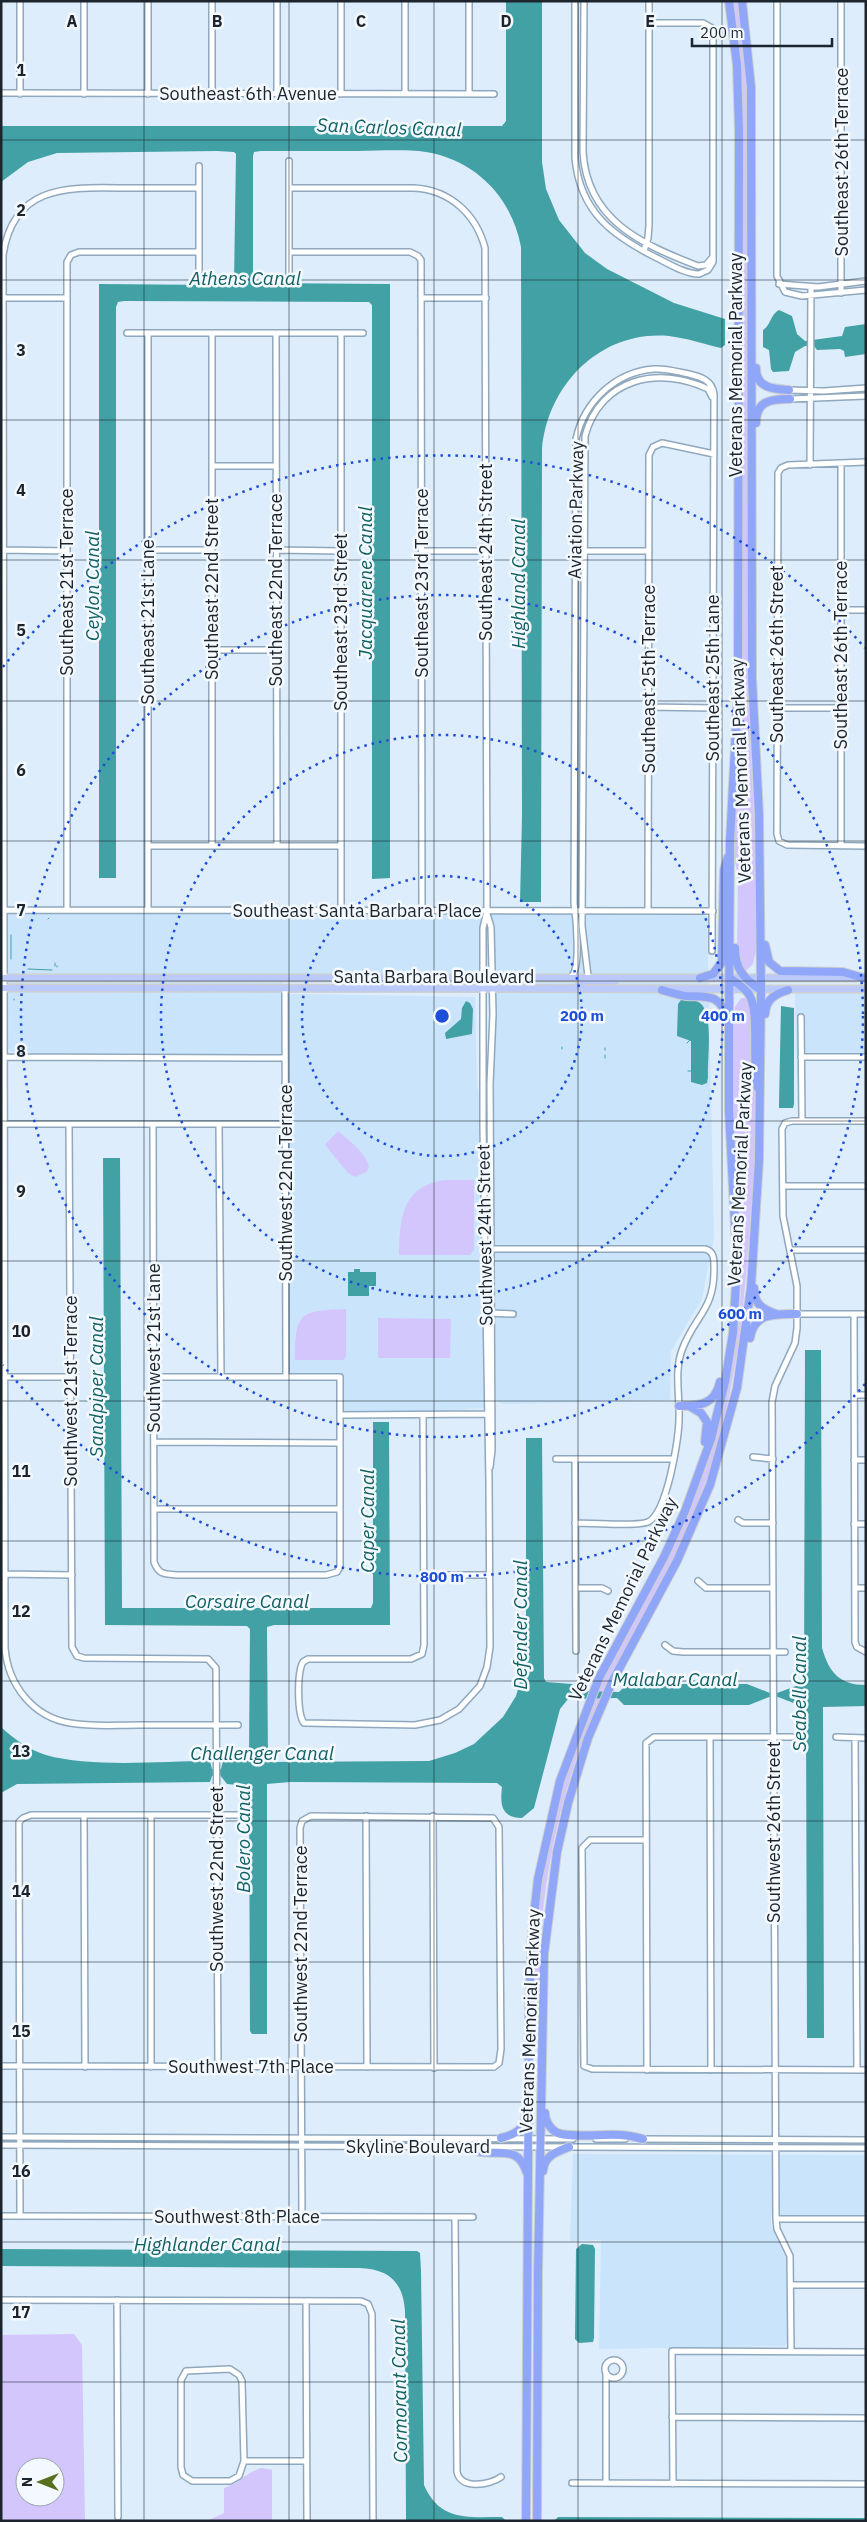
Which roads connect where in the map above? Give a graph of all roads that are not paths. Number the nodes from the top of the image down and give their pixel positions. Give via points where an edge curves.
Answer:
1 (20, 1) edge
2 (84, 1) edge
3 (148, 1) edge
4 (212, 1) edge
5 (277, 1) edge
6 (341, 1) edge
7 (405, 1) edge
8 (469, 1) edge
9 (575, 1) edge
10 (584, 1) edge
11 (649, 1) edge
12 (729, 1) edge
13 (742, 1) edge
14 (777, 1) edge
15 (841, 1) edge
16 (649, 23) junction
17 (1, 94) edge
18 (20, 94) junction
19 (84, 94) junction
20 (148, 94) junction
21 (212, 94) junction
22 (277, 94) junction
23 (341, 94) junction
24 (405, 94) junction
25 (469, 94) junction
26 (494, 94) dead end
27 (289, 161) dead end
28 (199, 166) dead end
29 (199, 188) junction
30 (289, 188) junction
31 (752, 218) junction
32 (647, 243) junction
33 (644, 251) junction
34 (199, 252) junction
35 (290, 252) junction
36 (713, 255) junction
37 (199, 270) dead end
38 (289, 275) dead end
39 (866, 281) edge
40 (780, 284) junction
41 (842, 284) junction
42 (811, 287) junction
43 (866, 290) edge
44 (841, 293) junction
45 (810, 295) junction
46 (3, 298) junction
47 (67, 298) junction
48 (422, 298) junction
49 (486, 298) junction
50 (126, 333) dead end
51 (148, 333) junction
52 (212, 333) junction
53 (276, 333) junction
54 (340, 333) junction
55 (363, 333) dead end
56 (866, 388) edge
57 (789, 390) joint
58 (810, 390) junction
59 (866, 396) edge
60 (790, 399) joint
61 (810, 400) junction
62 (714, 405) junction
63 (714, 454) junction
64 (866, 462) edge
65 (841, 464) junction
66 (810, 465) junction
67 (212, 466) junction
68 (276, 466) junction
69 (751, 512) junction
70 (3, 550) junction
71 (148, 550) junction
72 (212, 550) junction
73 (276, 550) junction
74 (486, 550) junction
75 (67, 551) junction
76 (340, 551) junction
77 (422, 551) junction
78 (576, 551) junction
79 (583, 551) junction
80 (649, 551) junction
81 (842, 610) junction
82 (866, 610) edge
83 (212, 650) junction
84 (276, 650) junction
85 (649, 707) junction
86 (713, 708) junction
87 (777, 708) junction
88 (841, 708) junction
89 (759, 843) junction
90 (148, 846) junction
91 (212, 846) junction
92 (277, 846) junction
93 (341, 846) junction
94 (841, 846) junction
95 (866, 846) edge
96 (730, 853) junction
97 (2, 910) edge
98 (67, 910) junction
99 (148, 910) junction
100 (582, 910) junction
101 (487, 911) junction
102 (575, 911) junction
103 (648, 911) junction
104 (713, 911) junction
105 (341, 912) junction
106 (422, 912) junction
107 (712, 951) dead end
108 (572, 976) junction
109 (588, 976) junction
110 (483, 977) junction
111 (492, 977) junction
112 (2, 978) edge
113 (644, 978) junction
114 (700, 978) junction
115 (730, 978) junction
116 (745, 978) junction
117 (761, 978) junction
118 (865, 978) edge
119 (2, 988) edge
120 (285, 988) junction
121 (483, 988) junction
122 (493, 989) junction
123 (866, 989) edge
124 (662, 990) junction
125 (729, 990) junction
126 (745, 990) junction
127 (761, 990) junction
128 (788, 990) junction
129 (575, 992) junction
130 (801, 1017) dead end
131 (483, 1019) junction
132 (729, 1019) junction
133 (492, 1053) junction
134 (3, 1057) junction
135 (801, 1057) junction
136 (866, 1057) edge
137 (285, 1058) junction
138 (761, 1098) junction
139 (761, 1111) junction
140 (802, 1121) junction
141 (866, 1121) edge
142 (3, 1124) junction
143 (69, 1124) junction
144 (153, 1124) junction
145 (219, 1124) junction
146 (286, 1124) junction
147 (760, 1136) junction
148 (783, 1186) junction
149 (866, 1186) edge
150 (489, 1249) junction
151 (790, 1250) junction
152 (866, 1250) edge
153 (737, 1266) junction
154 (489, 1313) junction
155 (513, 1314) dead end
156 (776, 1314) junction
157 (797, 1314) junction
158 (854, 1314) junction
159 (866, 1314) edge
160 (4, 1376) junction
161 (70, 1377) junction
162 (154, 1377) junction
163 (221, 1377) junction
164 (286, 1377) junction
165 (854, 1396) junction
166 (866, 1396) edge
167 (683, 1406) junction
168 (489, 1414) junction
169 (340, 1415) junction
170 (423, 1415) junction
171 (729, 1419) junction
172 (154, 1442) junction
173 (340, 1443) junction
174 (753, 1457) dead end
175 (556, 1459) dead end
176 (575, 1459) junction
177 (672, 1459) junction
178 (772, 1459) junction
179 (854, 1460) junction
180 (866, 1460) edge
181 (154, 1509) junction
182 (340, 1509) junction
183 (738, 1520) dead end
184 (576, 1523) junction
185 (773, 1524) junction
186 (854, 1524) junction
187 (866, 1524) edge
188 (664, 1557) junction
189 (5, 1574) junction
190 (72, 1575) junction
191 (490, 1575) junction
192 (424, 1576) junction
193 (698, 1581) dead end
194 (576, 1588) junction
195 (773, 1588) junction
196 (855, 1588) junction
197 (866, 1588) edge
198 (608, 1591) dead end
199 (666, 1645) dead end
200 (576, 1652) dead end
201 (774, 1652) junction
202 (785, 1652) dead end
203 (866, 1652) edge
204 (213, 1662) joint
205 (216, 1725) junction
206 (238, 1725) dead end
207 (710, 1737) junction
208 (792, 1737) dead end
209 (774, 1738) junction
210 (836, 1738) dead end
211 (855, 1738) junction
212 (866, 1738) edge
213 (84, 1815) junction
214 (151, 1815) junction
215 (217, 1815) junction
216 (237, 1815) dead end
217 (366, 1816) junction
218 (433, 1816) junction
219 (646, 1840) junction
220 (529, 2007) junction
221 (1, 2066) edge
222 (19, 2066) junction
223 (85, 2067) junction
224 (151, 2067) junction
225 (218, 2067) junction
226 (302, 2067) junction
227 (367, 2067) junction
228 (434, 2068) junction
229 (647, 2070) junction
230 (711, 2070) junction
231 (857, 2070) junction
232 (866, 2070) edge
233 (775, 2071) junction
234 (542, 2079) junction
235 (1, 2137) edge
236 (19, 2137) junction
237 (302, 2138) junction
238 (501, 2138) junction
239 (529, 2138) junction
240 (541, 2138) junction
241 (643, 2139) junction
242 (776, 2139) junction
243 (866, 2140) edge
244 (1, 2145) edge
245 (20, 2145) junction
246 (302, 2146) junction
247 (461, 2147) junction
248 (529, 2147) junction
249 (540, 2147) junction
250 (569, 2147) junction
251 (776, 2148) junction
252 (866, 2148) edge
253 (529, 2178) junction
254 (1, 2216) edge
255 (20, 2216) junction
256 (302, 2217) junction
257 (455, 2217) junction
258 (473, 2217) dead end
259 (776, 2219) junction
260 (866, 2219) edge
261 (538, 2273) junction
262 (791, 2285) junction
263 (866, 2285) edge
264 (1, 2300) edge
265 (117, 2300) junction
266 (306, 2301) junction
267 (792, 2351) junction
268 (866, 2352) edge
269 (606, 2375) dead end
270 (672, 2417) junction
271 (866, 2418) edge
272 (244, 2461) junction
273 (306, 2461) junction
274 (501, 2477) dead end
275 (572, 2483) dead end
276 (606, 2483) junction
277 (673, 2484) junction
278 (866, 2484) edge
279 (119, 2520) edge
280 (524, 2520) edge
281 (537, 2520) edge
282 (307, 2521) edge
283 (374, 2521) edge

1 - 18 street
2 - 19 street
3 - 20 street
4 - 21 street
5 - 22 street
6 - 23 street
7 - 24 street
8 - 25 street
9 - 33 street via 575,158 578,177 586,199 599,219 616,235
10 - 32 street via 583,152 586,173 594,195 608,215 624,230
11 - 16 street
12 - 96 highway, Veterans Memorial Parkway via 737,65 739,178 738,682
13 - 31 highway, Veterans Memorial Parkway via 751,87
14 - 40 street via 777,276
15 - 41 street, Southeast 26th Terrace
16 - 32 street
16 - 36 street via 703,23 713,33
17 - 18 street, Southeast 6th Avenue
18 - 19 street, Southeast 6th Avenue
19 - 20 street, Southeast 6th Avenue
20 - 21 street, Southeast 6th Avenue
21 - 22 street, Southeast 6th Avenue
22 - 23 street, Southeast 6th Avenue
23 - 24 street, Southeast 6th Avenue
24 - 25 street, Southeast 6th Avenue
25 - 26 street, Southeast 6th Avenue
27 - 30 street
28 - 29 street
29 - 34 street
29 - 46 street via 68,188 48,193 26,208 6,239
30 - 35 street
30 - 49 street, Southeast 24th Street via 419,188 456,202 472,218 483,241
31 - 57 highway via 756,266 756,376 766,387
31 - 69 highway, Veterans Memorial Parkway
32 - 33 street
32 - 36 street via 698,266 706,266
33 - 36 street via 696,274 710,268
34 - 37 street
34 - 47 street, Southeast 21st Terrace via 79,252 71,255 67,262
35 - 38 street
35 - 48 street, Southeast 23rd Terrace via 410,252 418,256 422,265
39 - 41 street
40 - 42 street
40 - 45 street via 785,292
41 - 42 street
41 - 44 street, Southeast 26th Terrace
42 - 45 street
43 - 44 street
44 - 45 street
45 - 58 street
46 - 47 street
46 - 70 street
47 - 75 street, Southeast 21st Terrace
48 - 49 street
48 - 77 street, Southeast 23rd Terrace
49 - 74 street, Southeast 24th Street
50 - 51 street
51 - 52 street
51 - 71 street, Southeast 21st Lane
52 - 53 street
52 - 67 street, Southeast 22nd Street
53 - 54 street
53 - 68 street, Southeast 22nd Terrace
54 - 55 street
54 - 76 street, Southeast 23rd Street
56 - 58 street
57 - 58 street
58 - 61 street
59 - 61 street
60 - 61 street
60 - 69 highway via 767,400 758,408 756,496
61 - 66 street
62 - 63 street, Southeast 25th Lane
62 - 78 street, Aviation Parkway via 714,390 707,380 660,369 628,375 598,396 581,423 576,439
62 - 79 street, Aviation Parkway via 708,389 661,377 629,383 600,406 589,424 584,444
63 - 80 street, Southeast 25th Terrace via 662,444 653,447 649,455
63 - 86 street, Southeast 25th Lane
64 - 65 street
65 - 66 street
65 - 81 street, Southeast 26th Terrace
66 - 87 street, Southeast 26th Street via 788,465 781,468 777,478
67 - 68 street
67 - 72 street, Southeast 22nd Street
68 - 73 street, Southeast 22nd Terrace
69 - 89 highway, Veterans Memorial Parkway via 752,678
70 - 75 street
70 - 97 street
71 - 72 street
71 - 90 street, Southeast 21st Lane
72 - 83 street, Southeast 22nd Street
73 - 76 street
73 - 84 street, Southeast 22nd Terrace
74 - 77 street
74 - 101 street, Southeast 24th Street
75 - 98 street, Southeast 21st Terrace
76 - 93 street, Southeast 23rd Street
77 - 106 street, Southeast 23rd Terrace
78 - 79 street
78 - 102 street, Aviation Parkway
79 - 80 street
79 - 100 street, Aviation Parkway
80 - 85 street, Southeast 25th Terrace
81 - 82 street
81 - 88 street, Southeast 26th Terrace
83 - 84 street
83 - 91 street, Southeast 22nd Street
84 - 92 street, Southeast 22nd Terrace
85 - 86 street
85 - 103 street, Southeast 25th Terrace
86 - 104 street, Southeast 25th Lane
87 - 88 street
87 - 94 street, Southeast 26th Street via 779,841 786,845
88 - 94 street, Southeast 26th Terrace
89 - 117 highway, Veterans Memorial Parkway
89 - 118 highway via 765,882 769,962 783,971 843,972
90 - 91 street
90 - 99 street, Southeast 21st Lane
91 - 92 street
92 - 93 street
93 - 105 street, Southeast 23rd Street
94 - 95 street
96 - 114 highway via 724,870 722,962 712,974
96 - 115 highway, Veterans Memorial Parkway
96 - 116 highway via 735,875 735,962
97 - 98 street, Southeast Santa Barbara Place
97 - 112 street
98 - 99 street, Southeast Santa Barbara Place
99 - 105 street, Southeast Santa Barbara Place
100 - 102 street, Southeast Santa Barbara Place
100 - 103 street, Southeast Santa Barbara Place
100 - 109 street, Aviation Parkway
101 - 102 street, Southeast Santa Barbara Place
101 - 106 street, Southeast Santa Barbara Place
101 - 110 street, Southeast 24th Street via 483,928
101 - 111 street, Southeast 24th Street via 491,927
102 - 108 street, Aviation Parkway via 576,957
103 - 104 street, Southeast Santa Barbara Place
104 - 107 street, Southeast 25th Lane
105 - 106 street, Southeast Santa Barbara Place
108 - 109 main road, Santa Barbara Boulevard
108 - 111 main road, Santa Barbara Boulevard
109 - 113 main road, Santa Barbara Boulevard
110 - 111 main road, Santa Barbara Boulevard
110 - 112 main road, Santa Barbara Boulevard
110 - 121 street, Southeast 24th Street
111 - 122 street, Southeast 24th Street
112 - 119 street
113 - 114 main road, Santa Barbara Boulevard
113 - 129 main road via 630,982 584,981
114 - 115 main road, Santa Barbara Boulevard
115 - 116 main road, Santa Barbara Boulevard
115 - 125 highway, Veterans Memorial Parkway
115 - 126 highway
116 - 117 main road, Santa Barbara Boulevard
116 - 127 highway
117 - 118 main road, Santa Barbara Boulevard
117 - 127 highway, Veterans Memorial Parkway
119 - 120 main road, Santa Barbara Boulevard
119 - 134 street
120 - 121 main road, Santa Barbara Boulevard
120 - 137 street, Southwest 22nd Terrace
121 - 122 main road, Santa Barbara Boulevard
121 - 131 street, Southwest 24th Street
122 - 129 main road, Santa Barbara Boulevard
122 - 133 street, Southwest 24th Street
123 - 128 main road, Santa Barbara Boulevard
124 - 125 main road, Santa Barbara Boulevard
124 - 129 main road, Santa Barbara Boulevard
124 - 132 highway via 712,998 722,1004
125 - 126 main road, Santa Barbara Boulevard
125 - 132 highway, Veterans Memorial Parkway
126 - 127 main road, Santa Barbara Boulevard
126 - 138 highway via 754,1007 754,1074
127 - 128 main road, Santa Barbara Boulevard
127 - 138 highway, Veterans Memorial Parkway
128 - 139 highway via 772,997 765,1009 765,1097
130 - 135 street
131 - 133 street via 484,1045
131 - 150 street, Southwest 24th Street
132 - 153 highway, Veterans Memorial Parkway via 730,1135
133 - 150 street, Southwest 24th Street
134 - 137 street
134 - 142 street
135 - 136 street
135 - 140 street
137 - 146 street, Southwest 22nd Terrace
138 - 139 highway, Veterans Memorial Parkway
139 - 147 highway, Veterans Memorial Parkway
140 - 141 street
140 - 148 street, Southwest 26th Street via 788,1122 783,1126
142 - 143 street
142 - 160 street
143 - 144 street
143 - 161 street, Southwest 21st Terrace
144 - 145 street
144 - 162 street, Southwest 21st Lane
145 - 146 street
145 - 163 street
146 - 164 street, Southwest 22nd Terrace
147 - 156 highway via 764,1151 754,1291 761,1307
147 - 171 highway, Veterans Memorial Parkway via 744,1351
148 - 149 street
148 - 151 street, Southwest 26th Street via 783,1216
150 - 154 street, Southwest 24th Street
150 - 167 street via 705,1249 711,1252 714,1260 713,1290 680,1356
151 - 152 street
151 - 157 street, Southwest 26th Street via 797,1286
153 - 167 highway via 718,1390 706,1403
153 - 188 highway, Veterans Memorial Parkway via 733,1333 718,1411 698,1477
154 - 155 street
154 - 168 street, Southwest 24th Street
156 - 157 highway
156 - 171 highway via 758,1319 751,1328 738,1405 735,1416
157 - 158 street
157 - 178 street, Southwest 26th Street via 795,1343 773,1390
158 - 159 street
158 - 165 street
160 - 161 street
160 - 189 street
161 - 190 street, Southwest 21st Terrace
162 - 163 street
162 - 172 street, Southwest 21st Lane
163 - 164 street
164 - 169 street via 340,1377
165 - 166 street
165 - 179 street
167 - 177 street
167 - 188 highway via 701,1413 708,1426
168 - 170 street
168 - 191 street, Southwest 24th Street via 492,1450
169 - 170 street
169 - 173 street
170 - 192 street
171 - 234 highway, Veterans Memorial Parkway via 694,1526 612,1682 588,1738 568,1803 551,1888 544,1954
172 - 173 street
172 - 181 street, Southwest 21st Lane
173 - 182 street
174 - 178 street
175 - 176 street
176 - 177 street
176 - 184 street
177 - 184 street via 661,1505 653,1518 641,1524
178 - 185 street, Southwest 26th Street
179 - 180 street
179 - 186 street
181 - 182 street
181 - 182 street, Southwest 21st Lane via 154,1562 162,1574 326,1575 337,1572
183 - 185 street via 743,1524
184 - 194 street
185 - 195 street, Southwest 26th Street
186 - 187 street
186 - 196 street
188 - 220 highway, Veterans Memorial Parkway via 599,1678 560,1781 545,1841 532,1933
189 - 190 street
189 - 205 street via 6,1656 12,1677 24,1697 42,1713 69,1723
190 - 204 street, Southwest 21st Terrace via 72,1647 77,1656 208,1659
191 - 192 street
191 - 192 street, Southwest 24th Street via 489,1660 480,1686 468,1701 446,1717 421,1725 304,1723 299,1713 303,1662 314,1658 412,1659 422,1654
193 - 195 street via 706,1588
194 - 198 street
194 - 200 street
195 - 201 street, Southwest 26th Street
196 - 197 street
196 - 203 street via 855,1642
199 - 201 street via 683,1652
201 - 202 street
201 - 209 street, Southwest 26th Street
204 - 205 street, Southwest 22nd Street
205 - 206 street
205 - 215 street, Southwest 22nd Street
207 - 209 street
207 - 219 street via 654,1737 648,1740
207 - 230 street
208 - 209 street
209 - 233 street, Southwest 26th Street
210 - 211 street
211 - 212 street
211 - 231 street
213 - 214 street
213 - 222 street via 31,1815 22,1818 18,1827
213 - 223 street
214 - 215 street
214 - 224 street
215 - 216 street
215 - 225 street, Southwest 22nd Street
217 - 218 street
217 - 226 street, Southwest 22nd Terrace via 311,1816 302,1821 300,1828
217 - 227 street
218 - 228 street
218 - 228 street, Southwest 7th Place via 488,1816 497,1822 500,1837 499,2063 490,2068
219 - 229 street
219 - 229 street via 590,1840 582,1848 583,2061 592,2070
220 - 238 highway via 525,2119 516,2133
220 - 239 highway, Veterans Memorial Parkway
221 - 222 street, Southwest 7th Place
222 - 223 street, Southwest 7th Place
222 - 236 street
223 - 224 street, Southwest 7th Place
224 - 225 street, Southwest 7th Place
225 - 226 street, Southwest 7th Place
226 - 227 street, Southwest 7th Place
226 - 237 street, Southwest 22nd Terrace
227 - 228 street, Southwest 7th Place
229 - 230 street
230 - 233 street
231 - 232 street
231 - 233 street
233 - 242 street, Southwest 26th Street
234 - 240 highway, Veterans Memorial Parkway
234 - 241 highway via 545,2117 558,2133 627,2134
235 - 236 street, Skyline Boulevard
236 - 237 street, Skyline Boulevard
236 - 245 street
237 - 238 street, Skyline Boulevard
237 - 246 street, Southwest 22nd Terrace
238 - 239 street, Skyline Boulevard
239 - 240 street, Skyline Boulevard
239 - 248 highway, Veterans Memorial Parkway
240 - 241 street, Skyline Boulevard
240 - 249 highway, Veterans Memorial Parkway
241 - 242 street, Skyline Boulevard
242 - 243 street, Skyline Boulevard
242 - 251 street, Southwest 26th Street
244 - 245 street, Skyline Boulevard
245 - 246 street, Skyline Boulevard
245 - 255 street
246 - 247 street, Skyline Boulevard
246 - 256 street, Southwest 22nd Terrace
247 - 248 street, Skyline Boulevard
247 - 253 highway via 480,2152 512,2153 522,2161
248 - 249 street, Skyline Boulevard
248 - 253 highway, Veterans Memorial Parkway
249 - 250 street, Skyline Boulevard
249 - 261 highway, Veterans Memorial Parkway
250 - 251 street, Skyline Boulevard
250 - 261 highway via 554,2153 544,2165 542,2250
251 - 252 street, Skyline Boulevard
251 - 259 street, Southwest 26th Street
253 - 280 highway, Veterans Memorial Parkway
254 - 255 street, Southwest 8th Place
255 - 256 street, Southwest 8th Place
256 - 257 street, Southwest 8th Place
257 - 258 street, Southwest 8th Place
257 - 274 street via 458,2477 466,2483 492,2483
259 - 260 street
259 - 262 street, Southwest 26th Street via 777,2229 790,2256
261 - 281 highway, Veterans Memorial Parkway
262 - 263 street
262 - 267 street, Southwest 26th Street
264 - 265 street
265 - 266 street
265 - 279 street
266 - 273 street
266 - 283 street via 361,2301 368,2304 372,2314
267 - 268 street
267 - 270 street via 672,2351
269 - 276 street
270 - 271 street
270 - 277 street
272 - 272 street via 239,2476 230,2481 192,2481 183,2475 180,2380 186,2371 230,2369 239,2375 242,2381
272 - 273 street
273 - 282 street
275 - 276 street
276 - 277 street
277 - 278 street

